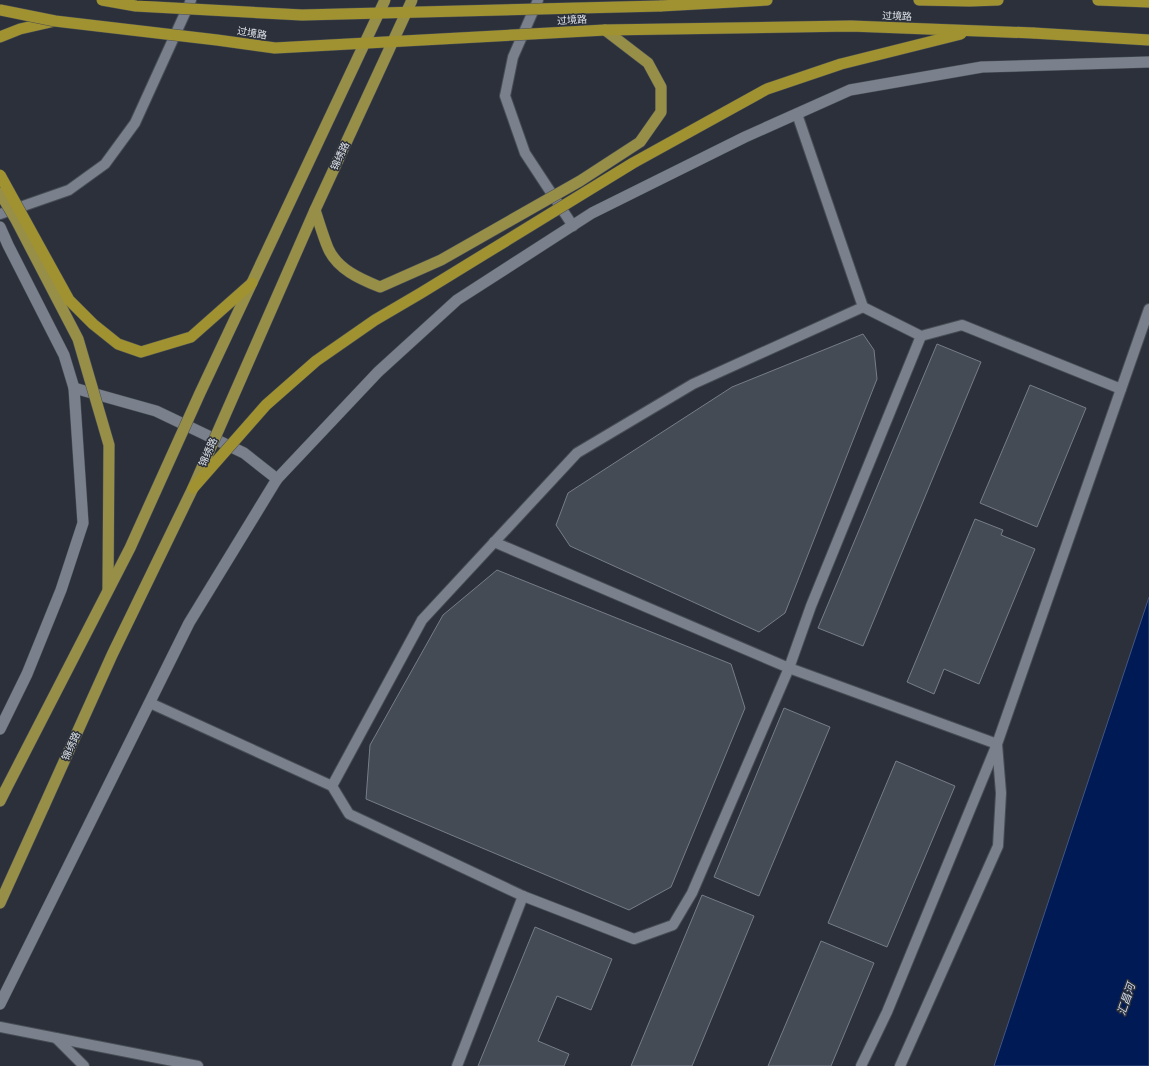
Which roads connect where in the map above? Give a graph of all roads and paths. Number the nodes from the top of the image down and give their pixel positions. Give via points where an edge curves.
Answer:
1 (102, 0) edge
2 (191, 0) edge
3 (385, 0) edge
4 (412, 0) edge
5 (538, 0) edge
6 (767, 0) edge
7 (918, 0) edge
8 (935, 0) edge
9 (998, 0) edge
10 (1098, 0) edge
11 (121, 2) edge
12 (1149, 2) edge
13 (664, 3) edge
14 (0, 10) edge
15 (55, 21) junction
16 (605, 30) junction
17 (975, 31) junction
18 (0, 37) edge
19 (1149, 40) edge
20 (1149, 62) edge
21 (797, 114) junction
22 (0, 175) edge
23 (0, 193) edge
24 (315, 210) junction
25 (0, 214) edge
26 (573, 226) junction
27 (0, 227) edge
28 (252, 283) junction
29 (863, 308) junction
30 (1149, 308) edge
31 (921, 336) junction
32 (74, 388) junction
33 (1121, 389) junction
34 (277, 479) junction
35 (193, 488) junction
36 (494, 542) junction
37 (108, 591) junction
38 (790, 668) junction
39 (150, 703) junction
40 (0, 729) edge
41 (997, 744) junction
42 (332, 786) junction
43 (0, 801) edge
44 (523, 896) junction
45 (0, 903) edge
46 (0, 1004) edge
47 (0, 1027) edge
48 (56, 1038) junction
49 (84, 1066) edge
50 (198, 1066) edge
51 (457, 1066) edge
52 (861, 1066) edge
53 (900, 1066) edge

1 - 11 highway, 过境路, bridge
2 - 25 lane via 135,123 105,164 69,190
3 - 28 main road, bridge
4 - 24 main road, 锦绣路, bridge
5 - 26 lane via 513,57 505,96 525,153
6 - 13 highway, 过境路
7 - 8 highway, 过境路
8 - 9 highway, 过境路
10 - 12 highway
11 - 13 highway, 过境路, bridge via 136,6 302,15
14 - 15 highway, 过境路, bridge
15 - 16 highway, 过境路, bridge via 275,48
15 - 18 highway via 20,29
16 - 17 highway, 过境路, bridge via 851,26
16 - 24 main road, bridge via 648,63 661,87 661,112 640,142 580,181 441,260 380,287 362,280 340,265 329,250
17 - 19 highway, 过境路, bridge
17 - 35 highway, bridge via 841,64 767,89 633,164 375,320 316,361 266,405
20 - 21 street via 982,67 850,90
21 - 26 street via 592,213
21 - 29 lane
22 - 28 highway, bridge via 70,300 93,324 118,344 142,352 191,337
23 - 37 main road, bridge via 78,339 109,445
24 - 35 main road, 锦绣路, bridge
26 - 34 street via 457,300 378,372
27 - 32 street via 64,355
28 - 37 main road, bridge
29 - 31 lane
29 - 36 lane via 693,384 577,453
30 - 33 lane
31 - 33 lane via 962,325
31 - 38 lane via 811,606
32 - 34 street via 156,411 244,454
32 - 40 street via 83,523 58,597 27,674
33 - 41 lane
34 - 39 street via 189,623
35 - 45 main road, 锦绣路, bridge via 112,655
36 - 38 lane
36 - 42 lane via 422,620
37 - 43 main road, bridge
38 - 41 lane
38 - 44 lane via 692,893 673,925 634,940
39 - 42 lane
39 - 46 street
41 - 52 lane via 887,1012
41 - 53 lane via 1001,793 998,846
42 - 44 lane via 349,814
44 - 51 lane
47 - 48 lane
48 - 49 lane
48 - 50 lane

